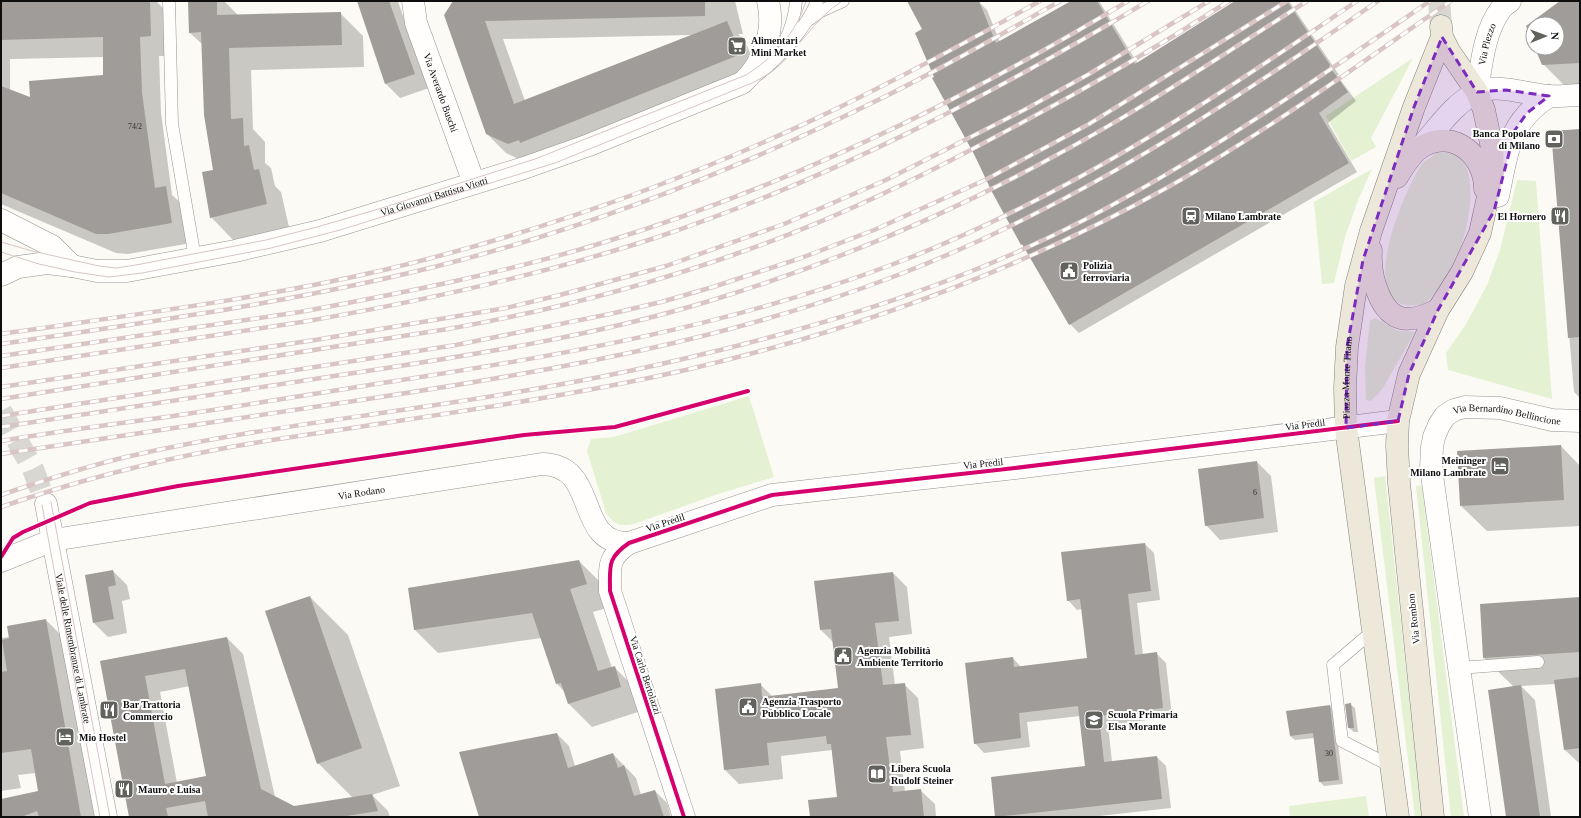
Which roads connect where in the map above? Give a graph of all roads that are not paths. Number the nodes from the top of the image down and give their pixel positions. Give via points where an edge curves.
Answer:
1 (169, 1) edge
2 (414, 1) edge
3 (768, 1) edge
4 (796, 1) edge
5 (817, 1) edge
6 (843, 1) edge
7 (1510, 1) edge
8 (809, 19) junction
9 (777, 58) junction
10 (742, 83) junction
11 (1477, 92) junction
12 (1580, 95) edge
13 (1549, 96) junction
14 (1421, 147) junction
15 (474, 184) junction
16 (1381, 204) junction
17 (1, 220) edge
18 (1482, 223) junction
19 (1371, 231) junction
20 (195, 258) junction
21 (72, 266) junction
22 (1, 275) edge
23 (1438, 310) junction
24 (1398, 421) junction
25 (1580, 421) edge
26 (1346, 428) junction
27 (46, 504) tunnel mouth
28 (53, 540) junction
29 (629, 543) junction
30 (1, 562) edge
31 (1373, 631) junction
32 (1538, 662) dead end
33 (1459, 668) junction
34 (1391, 766) junction
35 (106, 817) edge
36 (684, 817) edge
37 (1398, 817) edge
38 (1433, 817) edge
39 (1480, 817) edge

1 - 20 lane via 172,124
2 - 15 street, Via Averardo Buschi via 416,23
3 - 10 street via 770,23 766,45 752,72
4 - 9 lane via 795,17
5 - 8 lane
6 - 8 lane
7 - 11 street, Via Plezzo via 1501,10 1492,27 1485,47
8 - 9 lane
9 - 10 lane, Via Giovanni Battista Viotti via 755,77
10 - 15 street, Via Giovanni Battista Viotti via 589,144
11 - 13 street via 1506,90
11 - 14 street, Piazza Monte Titano via 1453,110
11 - 16 main road, Piazza Monte Titano via 1449,51 1442,31
11 - 18 main road, Piazza Monte Titano via 1484,110 1492,148 1493,174
12 - 13 street
13 - 18 street, Piazza Monte Titano via 1527,113 1515,130 1506,154 1494,211
14 - 16 main road, Piazza Monte Titano via 1401,171
14 - 18 main road, Piazza Monte Titano via 1442,141 1453,142 1463,145 1471,153 1480,166 1485,180
15 - 20 street, Via Giovanni Battista Viotti via 320,231
16 - 19 main road, Piazza Monte Titano
17 - 21 street via 52,246
18 - 23 main road, Piazza Monte Titano via 1462,272
19 - 23 main road, Piazza Monte Titano via 1372,275 1382,305 1389,313 1403,319 1414,319
19 - 26 main road, Piazza Monte Titano via 1351,314 1345,388
20 - 21 street, Via Giovanni Battista Viotti via 118,272
21 - 22 street, Via Giovanni Battista Viotti via 47,263 29,265 11,269
23 - 24 main road, Piazza Monte Titano via 1409,374
24 - 26 street, Piazza Monte Titano
24 - 38 main road, Via Rombon via 1399,483
25 - 33 street, Via Bernardino Bellincione via 1552,420 1500,408 1465,407 1445,416 1439,425 1432,447 1431,468
26 - 29 street, Via Predil via 772,495
26 - 31 main road
27 - 28 street, Viale delle Rimembranze di Lambrate
28 - 29 street, Via Rodano via 542,464 556,465 568,472 578,483 600,532 611,540
28 - 30 street, Via Rodano
28 - 35 street, Viale delle Rimembranze di Lambrate
29 - 36 street, Via Carlo Bertolazzi via 620,549 609,568 610,591
31 - 34 main road
31 - 34 lane via 1333,665 1342,741
32 - 33 lane
33 - 39 street
34 - 37 main road

